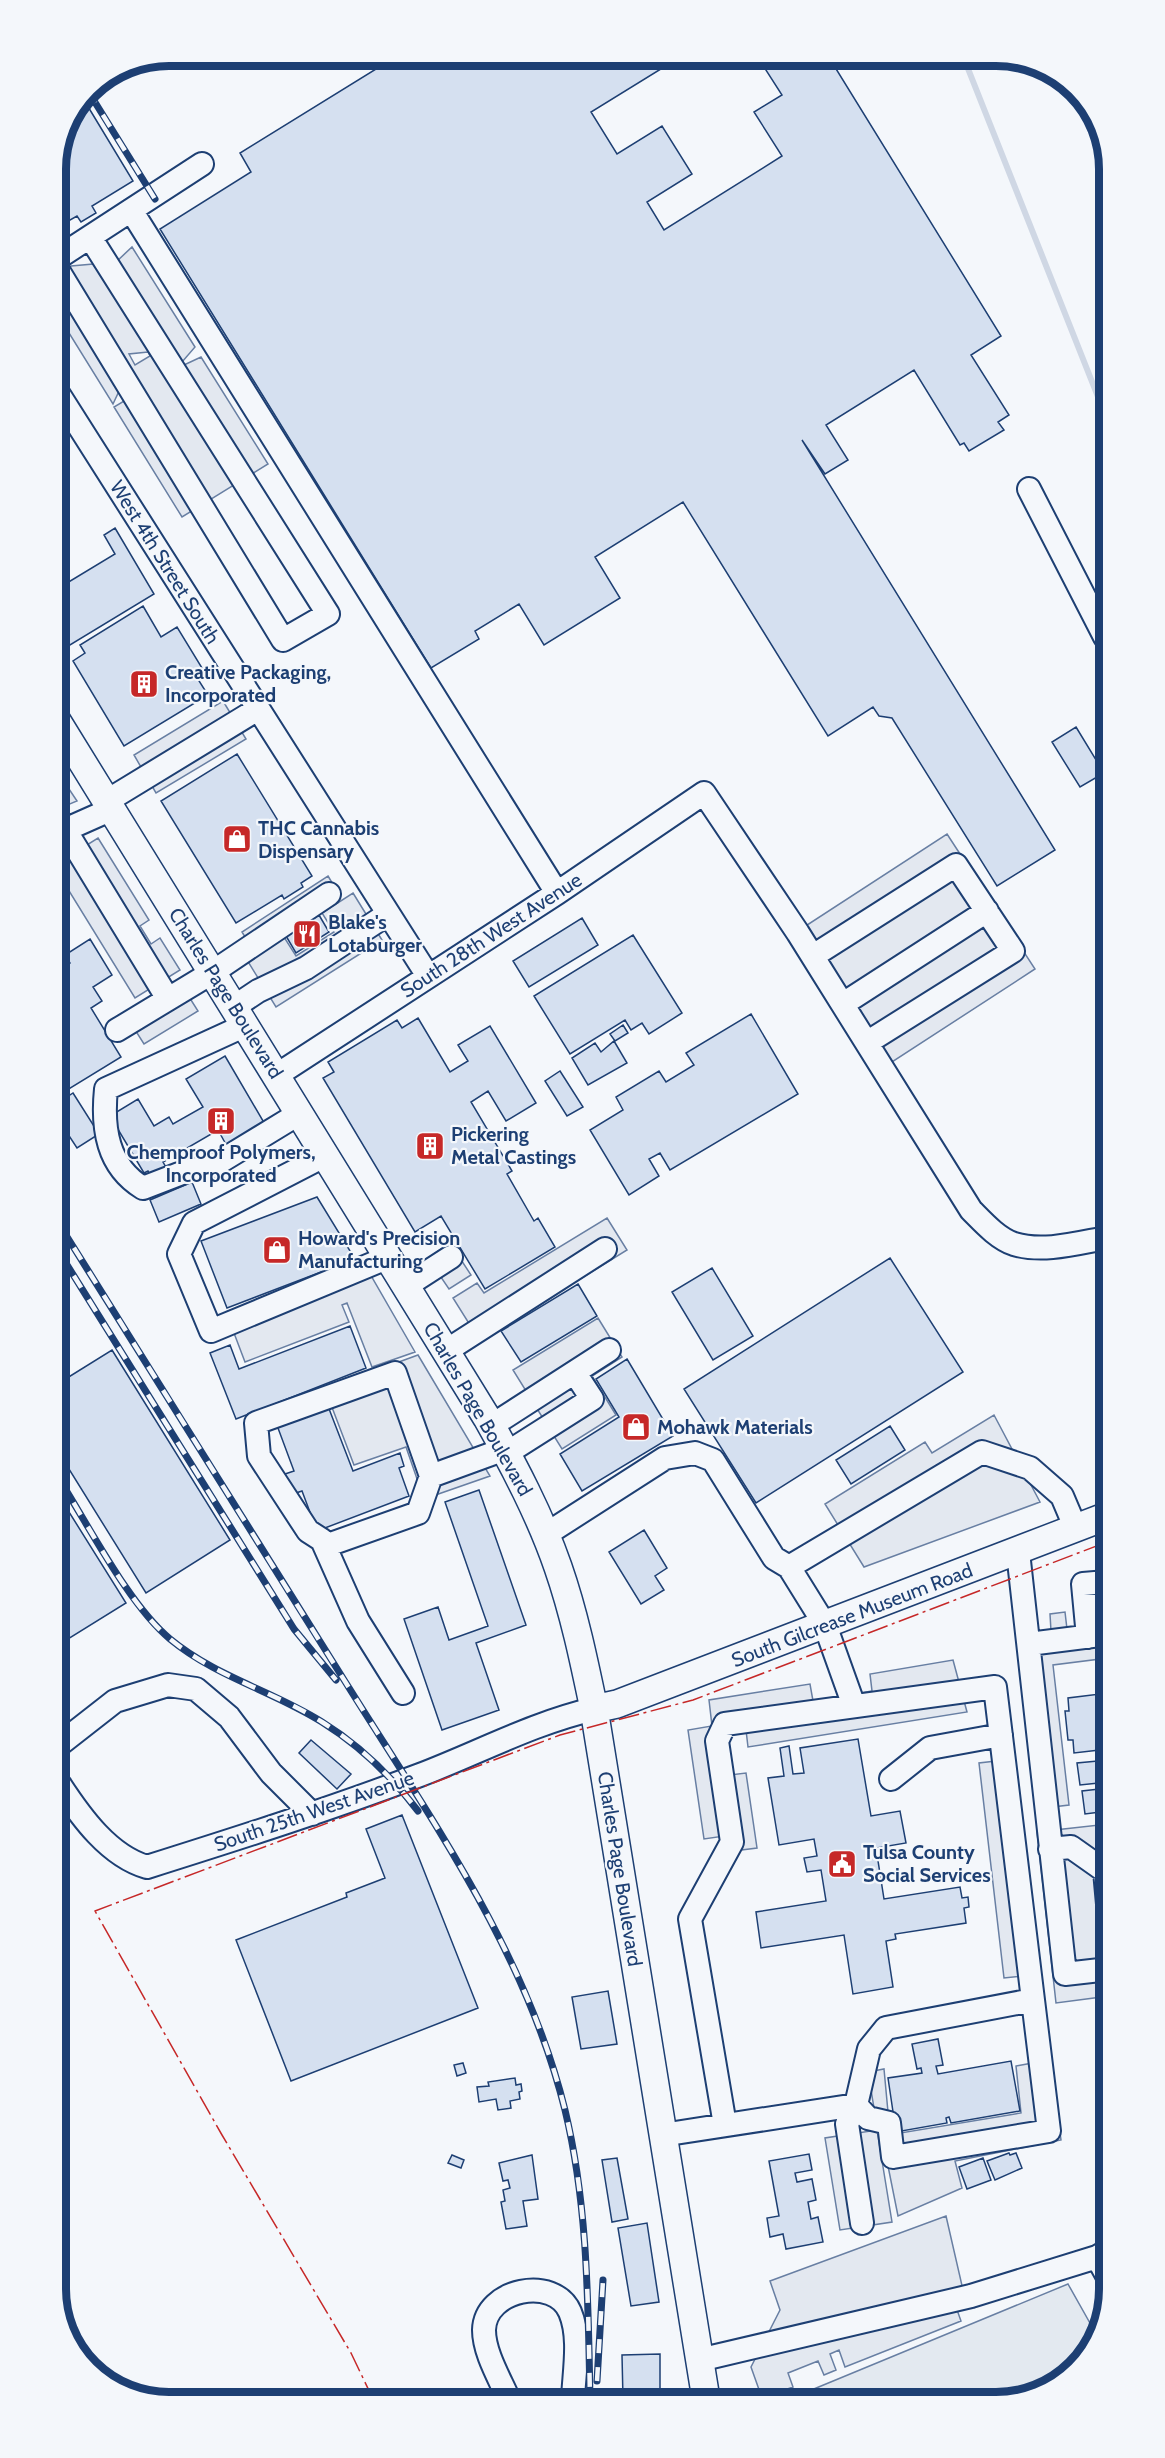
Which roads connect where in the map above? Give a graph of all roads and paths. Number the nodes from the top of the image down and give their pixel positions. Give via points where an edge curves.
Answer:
1 (202, 164) dead end
2 (131, 210) junction
3 (90, 237) junction
4 (66, 253) edge
5 (66, 283) edge
6 (66, 406) edge
7 (1029, 489) dead end
8 (1099, 625) edge
9 (258, 709) junction
10 (66, 744) edge
11 (109, 805) junction
12 (66, 824) edge
13 (66, 837) edge
14 (557, 893) junction
15 (329, 894) dead end
16 (987, 911) junction
17 (388, 914) junction
18 (813, 957) junction
19 (213, 972) junction
20 (428, 976) junction
21 (168, 999) junction
22 (843, 1004) junction
23 (240, 1016) junction
24 (117, 1030) dead end
25 (868, 1042) junction
26 (277, 1075) junction
27 (300, 1113) junction
28 (326, 1155) junction
29 (1099, 1239) edge
30 (605, 1250) dead end
31 (389, 1257) junction
32 (451, 1257) dead end
33 (406, 1286) junction
34 (609, 1350) dead end
35 (446, 1351) junction
36 (574, 1373) junction
37 (501, 1442) junction
38 (431, 1476) junction
39 (1099, 1519) edge
40 (1076, 1529) junction
41 (545, 1535) junction
42 (325, 1546) junction
43 (1017, 1552) junction
44 (789, 1567) junction
45 (1099, 1583) edge
46 (825, 1625) junction
47 (1098, 1636) edge
48 (1029, 1644) junction
49 (403, 1694) dead end
50 (854, 1706) junction
51 (594, 1709) junction
52 (1001, 1735) junction
53 (66, 1739) edge
54 (891, 1779) dead end
55 (66, 1794) edge
56 (312, 1814) junction
57 (1050, 1849) junction
58 (1099, 1867) edge
59 (1099, 1970) edge
60 (1033, 2000) junction
61 (856, 2106) junction
62 (725, 2125) junction
63 (662, 2134) junction
64 (862, 2223) dead end
65 (1099, 2255) edge
66 (699, 2360) junction
67 (505, 2392) edge
68 (573, 2392) edge
69 (704, 2392) edge

1 - 2 street
2 - 3 street
2 - 14 street
3 - 4 street
3 - 5 street via 328,614 283,640
6 - 9 street, West 4th Street South
7 - 8 street
9 - 11 street
9 - 17 street, West 4th Street South
10 - 11 main road, Charles Page Boulevard
11 - 12 street
11 - 19 main road, Charles Page Boulevard
13 - 21 street
14 - 18 street, South 28th West Avenue via 704,793
14 - 20 street, South 28th West Avenue
15 - 19 street
16 - 18 street via 956,866
16 - 22 street
16 - 25 street via 1013,951
17 - 20 street, West 4th Street South
17 - 23 street via 306,968 258,991
18 - 22 street
19 - 21 street
19 - 23 main road, Charles Page Boulevard
20 - 26 street, South 28th West Avenue
21 - 24 street
22 - 25 street
23 - 26 main road, Charles Page Boulevard
23 - 27 street via 106,1089 107,1144 127,1178 143,1188 187,1171 213,1166
25 - 29 street via 971,1210 993,1231 1013,1244 1033,1247
26 - 27 main road, Charles Page Boulevard
27 - 28 main road, Charles Page Boulevard
28 - 31 main road, Charles Page Boulevard
28 - 31 street via 194,1223 179,1254 211,1330
30 - 35 street
31 - 33 main road, Charles Page Boulevard
32 - 33 street
33 - 35 main road, Charles Page Boulevard
34 - 36 street
35 - 37 main road, Charles Page Boulevard
36 - 37 street
36 - 37 street via 591,1399
37 - 38 street
37 - 41 main road, Charles Page Boulevard
38 - 42 street via 418,1513
38 - 42 street via 395,1373 256,1423 259,1456 308,1531
39 - 40 main road, South Gilcrease Museum Road
40 - 43 main road, South Gilcrease Museum Road
40 - 44 street via 1062,1496 1030,1468 982,1452
41 - 44 street via 665,1458 695,1453 712,1460 774,1558
41 - 51 main road, Charles Page Boulevard via 574,1620
42 - 49 street via 358,1621
43 - 46 main road, South Gilcrease Museum Road
43 - 48 street
44 - 46 street
45 - 47 street via 1083,1584
46 - 50 street
46 - 51 main road, South Gilcrease Museum Road via 617,1704
47 - 48 street
48 - 57 street
50 - 52 street via 995,1687
50 - 62 street via 725,1724 717,1741 732,1842 690,1919
51 - 56 street, South 25th West Avenue via 563,1716
51 - 63 main road, Charles Page Boulevard
52 - 54 street via 930,1749
52 - 60 street
53 - 56 street via 116,1701 168,1685 196,1689 229,1717 271,1773
55 - 56 street, South 25th West Avenue via 79,1815 127,1861 147,1867
57 - 58 street via 1071,1847
57 - 59 street via 1065,1974
60 - 61 street via 886,2028 869,2049
60 - 61 street via 1049,2131 893,2157 889,2123 868,2118
61 - 62 street
61 - 64 street via 848,2124
62 - 63 street
63 - 66 main road, Charles Page Boulevard
65 - 66 street via 971,2296
66 - 69 main road, Charles Page Boulevard
67 - 68 street via 484,2332 490,2307 504,2297 542,2291 556,2296 569,2311 575,2336

